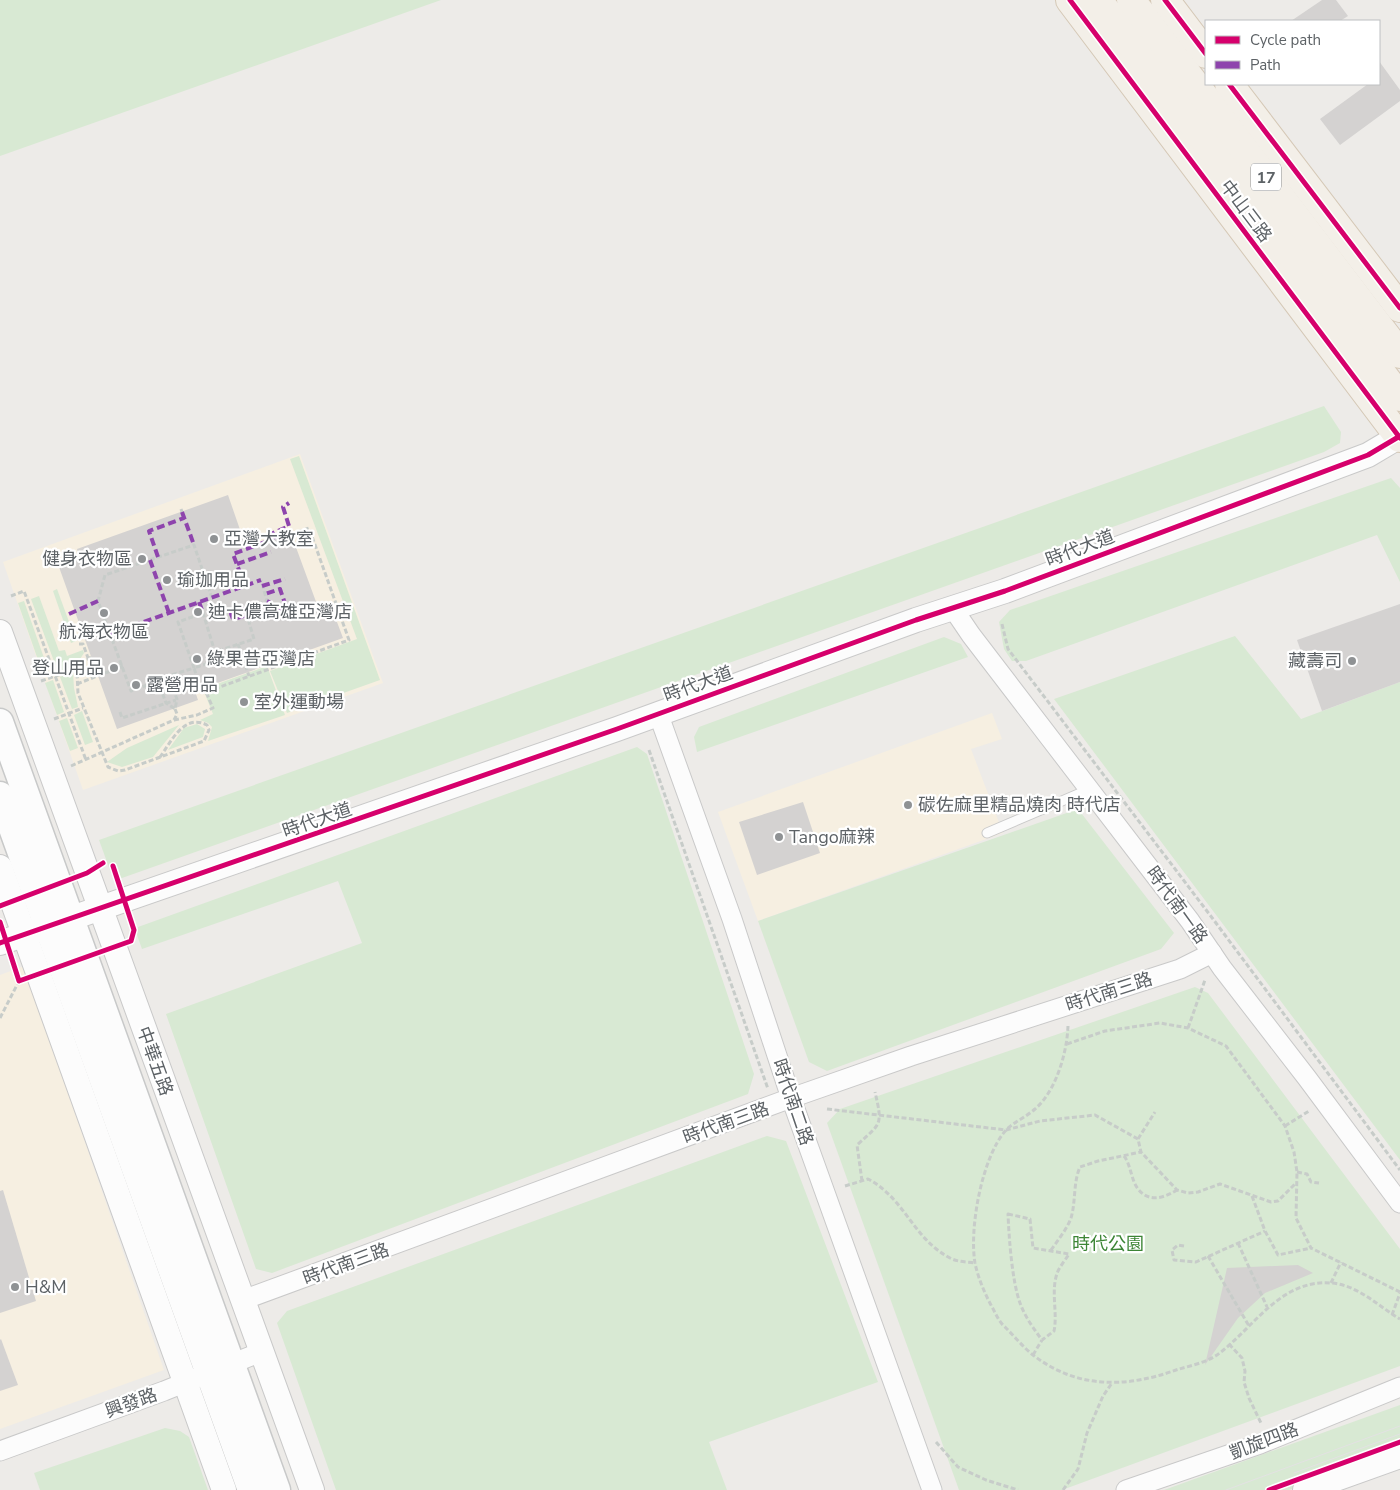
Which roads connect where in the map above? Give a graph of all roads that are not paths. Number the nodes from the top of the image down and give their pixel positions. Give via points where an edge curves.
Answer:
1 (1070, 0) edge
2 (1098, 0) edge
3 (1132, 0) edge
4 (1165, 0) edge
5 (1205, 53) edge
6 (1230, 85) edge
7 (1400, 308) edge
8 (1400, 354) edge
9 (1400, 397) edge
10 (1400, 437) edge
11 (952, 607) junction
12 (0, 632) edge
13 (658, 714) junction
14 (0, 722) edge
15 (1090, 789) junction
16 (0, 794) edge
17 (986, 833) dead end
18 (0, 867) edge
19 (100, 910) junction
20 (48, 928) junction
21 (0, 943) edge
22 (1212, 953) junction
23 (791, 1098) junction
24 (1400, 1203) edge
25 (243, 1300) junction
26 (261, 1352) junction
27 (209, 1373) junction
28 (1400, 1387) edge
29 (0, 1451) edge
30 (1400, 1456) edge
31 (1400, 1471) edge
32 (224, 1490) edge
33 (250, 1490) edge
34 (277, 1490) edge
35 (312, 1490) edge
36 (932, 1490) edge
37 (1126, 1490) edge
38 (1305, 1490) edge
39 (1347, 1490) edge

1 - 10 main road, 中山三路
2 - 9 main road, 中山三路 / 17
3 - 8 main road, 中山三路 / 17
4 - 5 main road
6 - 7 main road, 17
10 - 11 street, 時代大道 via 1368,455 1005,591
11 - 13 street, 時代大道
11 - 15 street, 時代南一路
12 - 19 street, 中華五路
13 - 19 street, 時代大道
13 - 23 street, 時代南二路 via 732,919
14 - 20 main road, 中華五路
15 - 17 lane
15 - 22 street, 時代南一路
16 - 20 main road, 中華五路
18 - 20 street, 中華五路
19 - 20 street, 時代大道
19 - 25 street, 中華五路
20 - 21 street, 時代大道
20 - 27 main road, 中華五路
20 - 27 street, 中華五路 via 25,976
22 - 23 street, 時代南三路 via 1180,969
22 - 24 street, 時代南一路
23 - 25 street, 時代南三路
23 - 36 street, 時代南二路
25 - 26 street, 中華五路
26 - 27 street, 興發路
26 - 35 street, 中華五路
27 - 29 street, 興發路
27 - 32 street, 中華五路
27 - 33 main road, 中華五路
27 - 34 main road, 中華五路
28 - 37 street, 凱旋四路 via 1260,1444
30 - 38 street
31 - 39 street

